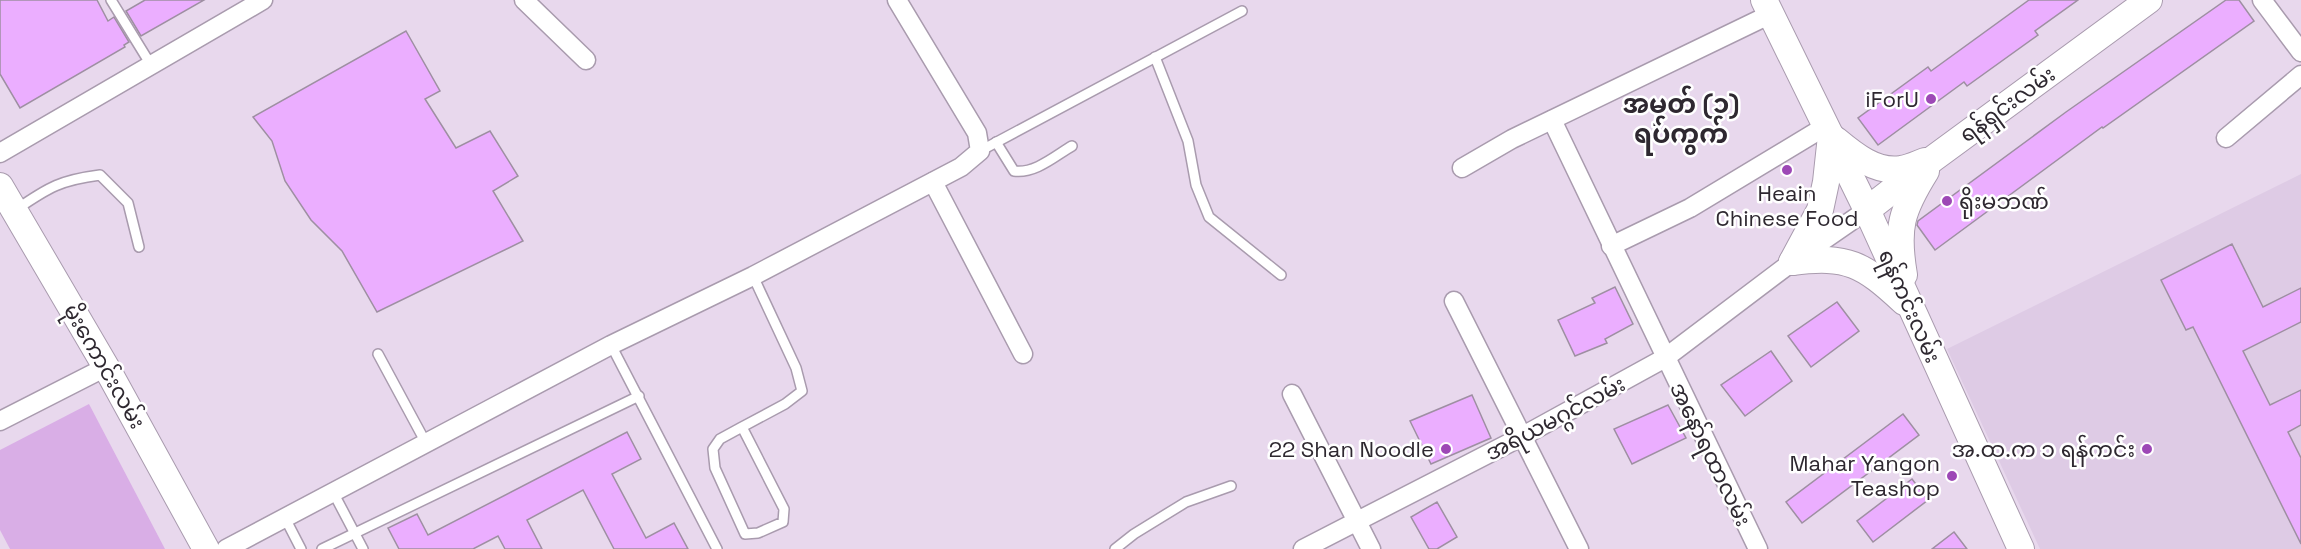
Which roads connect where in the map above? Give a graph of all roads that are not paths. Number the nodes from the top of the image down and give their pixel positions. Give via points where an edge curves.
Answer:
1 (111, 0) edge
2 (263, 0) edge
3 (524, 0) edge
4 (897, 0) edge
5 (2149, 0) edge
6 (2262, 0) edge
7 (1767, 7) edge
8 (1242, 11) dead end
9 (2301, 52) edge
10 (1155, 57) junction
11 (586, 60) dead end
12 (151, 65) junction
13 (2301, 75) edge
14 (1552, 120) junction
15 (1829, 131) junction
16 (2226, 138) dead end
17 (996, 142) junction
18 (1072, 146) dead end
19 (980, 151) junction
20 (0, 153) edge
21 (1934, 158) junction
22 (1462, 168) dead end
23 (933, 182) junction
24 (5, 199) edge
25 (1867, 210) junction
26 (1611, 246) junction
27 (139, 247) dead end
28 (1792, 262) junction
29 (753, 276) junction
30 (1281, 276) dead end
31 (1454, 301) dead end
32 (1910, 309) junction
33 (611, 345) junction
34 (378, 354) dead end
35 (1023, 354) dead end
36 (1665, 358) junction
37 (106, 366) junction
38 (1292, 394) dead end
39 (639, 396) junction
40 (0, 421) edge
41 (742, 427) junction
42 (1521, 436) junction
43 (426, 443) junction
44 (1231, 486) dead end
45 (333, 492) junction
46 (285, 518) junction
47 (1357, 522) junction
48 (355, 533) junction
49 (206, 549) edge
50 (226, 549) edge
51 (302, 549) edge
52 (322, 549) edge
53 (363, 549) edge
54 (717, 549) edge
55 (1115, 549) edge
56 (1303, 549) edge
57 (1371, 549) edge
58 (1579, 549) edge
59 (1758, 549) edge
60 (2021, 549) edge

1 - 12 lane
2 - 12 street
3 - 11 street
4 - 19 street via 976,133
5 - 21 main road, ရန်ရှင်းလမ်း
6 - 9 street
7 - 14 street
7 - 15 main road, ရန်ကင်းလမ်း
8 - 10 lane
10 - 17 lane
10 - 30 lane via 1188,141 1196,185 1209,217
12 - 20 street
13 - 16 street
14 - 22 street
14 - 26 street, အနော်ရထာလမ်း
15 - 21 main road via 1863,160 1880,168 1900,169
15 - 25 main road, ရန်ကင်းလမ်း
15 - 26 street via 1690,208
15 - 28 main road via 1820,210
17 - 18 lane via 1014,171 1021,172 1036,168
17 - 19 lane
19 - 23 street
21 - 25 main road, ရန်ရှင်းလမ်း
21 - 32 main road via 1902,217 1900,245
23 - 29 street
23 - 35 street
24 - 27 lane via 75,178 100,175 128,203
24 - 37 main road, မိုးကောင်းလမ်း
25 - 28 street, အရိယမဂ္ဂင်လမ်း
25 - 32 main road, ရန်ကင်းလမ်း
26 - 36 street, အနော်ရထာလမ်း
28 - 32 main road via 1849,262 1887,287
28 - 36 street, အရိယမဂ္ဂင်လမ်း
29 - 33 street
29 - 41 lane via 796,368 802,391
31 - 42 street
32 - 60 main road, ရန်ကင်းလမ်း
33 - 39 lane
33 - 43 street
34 - 43 lane
36 - 42 street, အရိယမဂ္ဂင်လမ်း
36 - 59 street, အနော်ရထာလမ်း
37 - 40 street
37 - 49 main road, မိုးကောင်းလမ်း
38 - 47 street
39 - 48 lane
39 - 54 lane
41 - 41 lane via 720,439 713,449 715,468 746,534 758,533 783,522 784,509
42 - 47 street, အရိယမဂ္ဂင်လမ်း
42 - 58 street
43 - 45 street
44 - 55 lane via 1186,502
45 - 46 street
45 - 48 lane
46 - 50 street
46 - 51 lane
47 - 56 street, အရိယမဂ္ဂင်လမ်း
47 - 57 street
48 - 52 lane
48 - 53 lane

